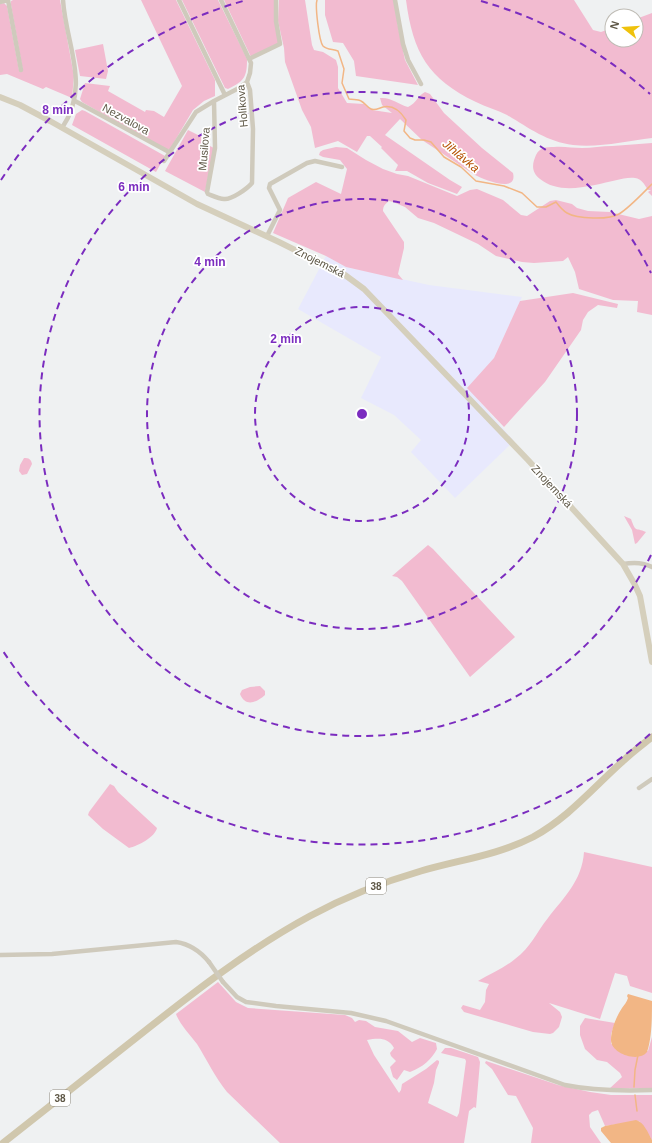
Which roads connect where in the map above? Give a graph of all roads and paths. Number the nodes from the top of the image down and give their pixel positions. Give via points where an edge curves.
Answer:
1 (8, 0) edge
2 (63, 0) edge
3 (179, 0) edge
4 (221, 0) edge
5 (276, 0) edge
6 (395, 0) edge
7 (0, 2) edge
8 (249, 59) junction
9 (21, 70) dead end
10 (247, 82) junction
11 (421, 84) dead end
12 (225, 95) junction
13 (0, 97) edge
14 (75, 101) junction
15 (214, 101) junction
16 (62, 128) junction
17 (169, 152) junction
18 (164, 161) dead end
19 (342, 167) dead end
20 (223, 199) joint
21 (267, 236) junction
22 (623, 564) junction
23 (652, 567) edge
24 (652, 662) edge
25 (652, 737) edge
26 (652, 779) edge
27 (639, 788) dead end
28 (0, 955) edge
29 (652, 1090) edge
30 (3, 1143) edge

1 - 7 street
1 - 9 street
2 - 14 street via 77,79
3 - 12 street
4 - 8 street, Holíkova
5 - 8 street via 280,44
6 - 11 street via 403,44 408,60
8 - 10 street, Holíkova via 251,63
10 - 12 street
10 - 20 street, Holíkova via 253,129 252,183 230,198
12 - 15 street
13 - 16 main road, Znojemská
14 - 16 street
14 - 17 street, Nezvalova
15 - 17 street via 196,112
15 - 20 street, Musilova via 215,148 207,192
16 - 21 main road, Znojemská via 197,204
17 - 18 street
19 - 21 street via 313,161 270,184 269,188 280,210
21 - 22 main road, Znojemská via 345,274 364,289
22 - 23 street via 635,562
22 - 24 main road, Znojemská via 640,596
25 - 30 main road, 38 via 621,762 566,814 531,837 492,853 386,882 338,902 280,933 194,992
26 - 27 street
28 - 29 street, bridge via 52,954 176,942 189,945 202,954 223,982 237,997 246,1002 351,1013 386,1021 565,1085 614,1091

